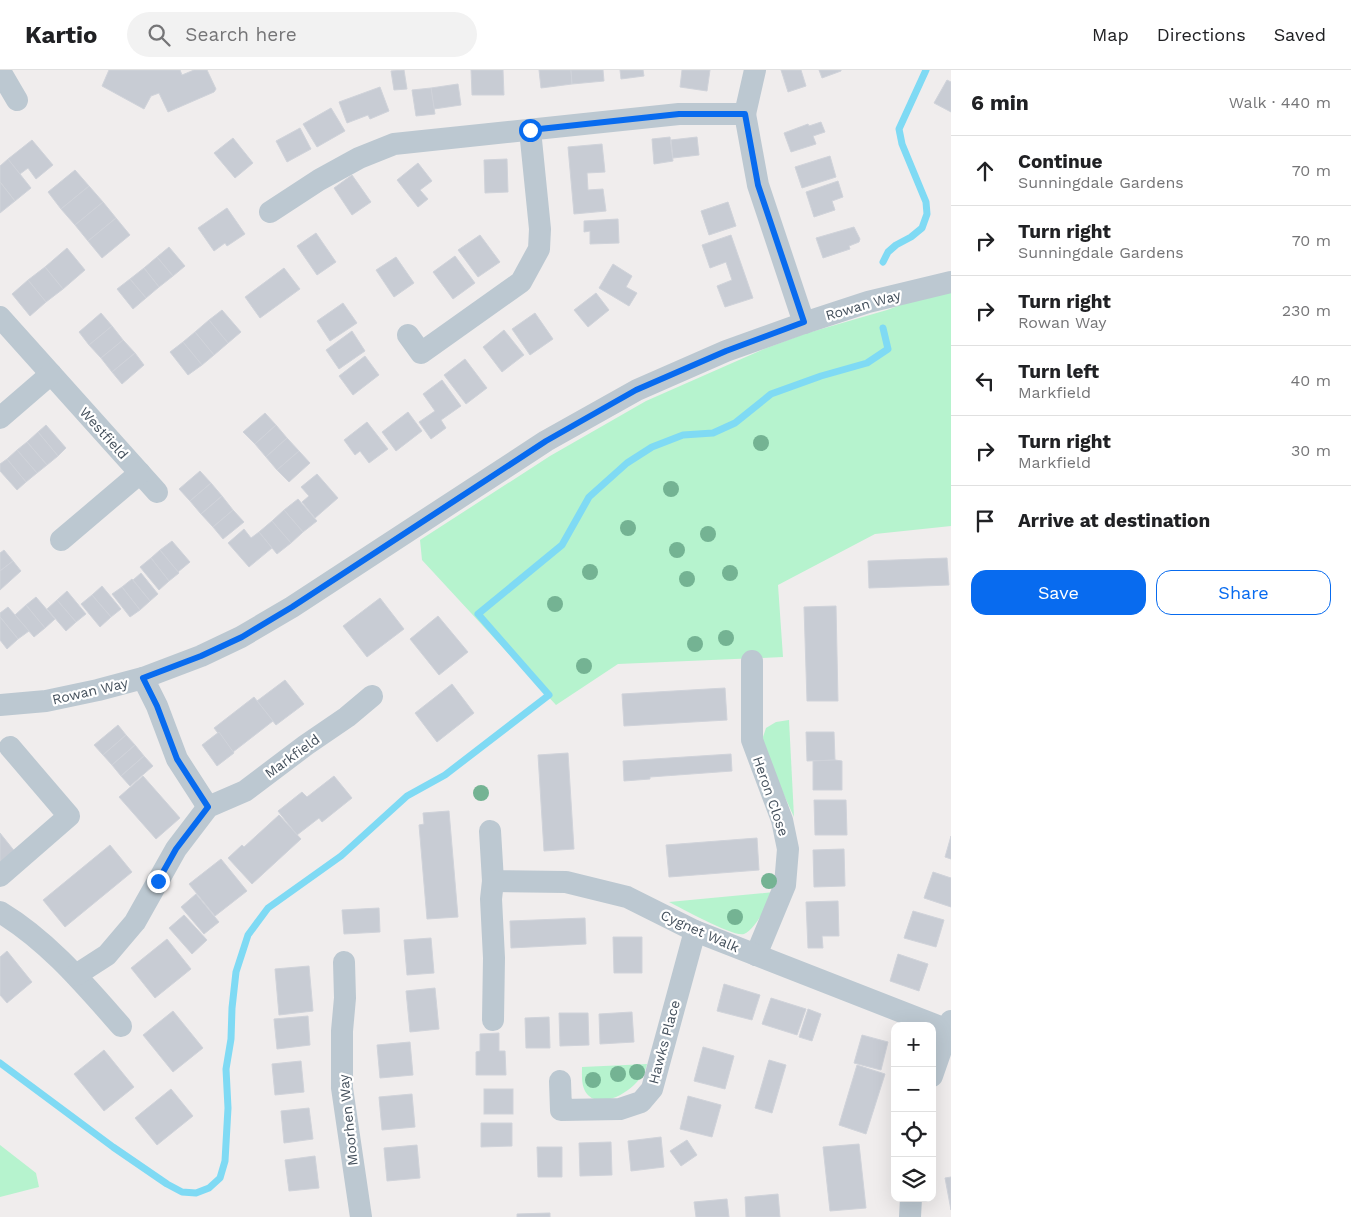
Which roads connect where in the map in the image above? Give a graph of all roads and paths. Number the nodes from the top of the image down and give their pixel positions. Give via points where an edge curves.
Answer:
1 (754, 70) edge
2 (0, 71) edge
3 (17, 100) dead end
4 (745, 114) junction
5 (530, 130) junction
6 (270, 212) dead end
7 (951, 282) edge
8 (0, 317) edge
9 (804, 322) junction
10 (408, 335) dead end
11 (51, 374) junction
12 (0, 418) edge
13 (140, 473) junction
14 (157, 492) dead end
15 (61, 540) dead end
16 (752, 661) dead end
17 (143, 678) junction
18 (372, 696) dead end
19 (0, 705) edge
20 (10, 747) dead end
21 (208, 807) junction
22 (490, 831) dead end
23 (0, 876) edge
24 (493, 881) junction
25 (0, 912) edge
26 (694, 931) junction
27 (756, 955) junction
28 (344, 962) dead end
29 (76, 975) junction
30 (493, 1020) dead end
31 (121, 1026) dead end
32 (949, 1026) edge
33 (935, 1067) edge
34 (560, 1081) dead end
35 (911, 1202) edge
36 (361, 1217) edge
37 (910, 1217) edge

1 - 4 street
2 - 3 street
4 - 5 street via 679,114
4 - 9 street via 758,185
5 - 6 street via 394,144 359,158
5 - 10 street via 540,229 539,249 521,282 422,353
7 - 9 street, Rowan Way
8 - 11 street, Westfield
9 - 17 street, Rowan Way via 636,390 546,441 242,637
11 - 12 street
11 - 13 street, Westfield
13 - 14 street, Westfield
13 - 15 street
16 - 27 street, Heron Close via 752,740 782,820 788,849 786,885
17 - 19 street, Rowan Way via 46,701
17 - 21 street via 177,759
18 - 21 street, Markfield via 244,791
20 - 23 street via 69,816
21 - 29 street, Markfield via 176,849 135,922 107,955
22 - 24 street
24 - 26 street, Cygnet Walk via 566,882 600,889 627,897
24 - 30 street
25 - 29 street via 22,926
26 - 27 street, Cygnet Walk
26 - 34 street, Hawks Place via 652,1090 641,1102 620,1109 561,1110
27 - 32 street, Cygnet Walk
28 - 36 street, Moorhen Way via 342,1088
29 - 31 street
32 - 33 street
35 - 37 street

